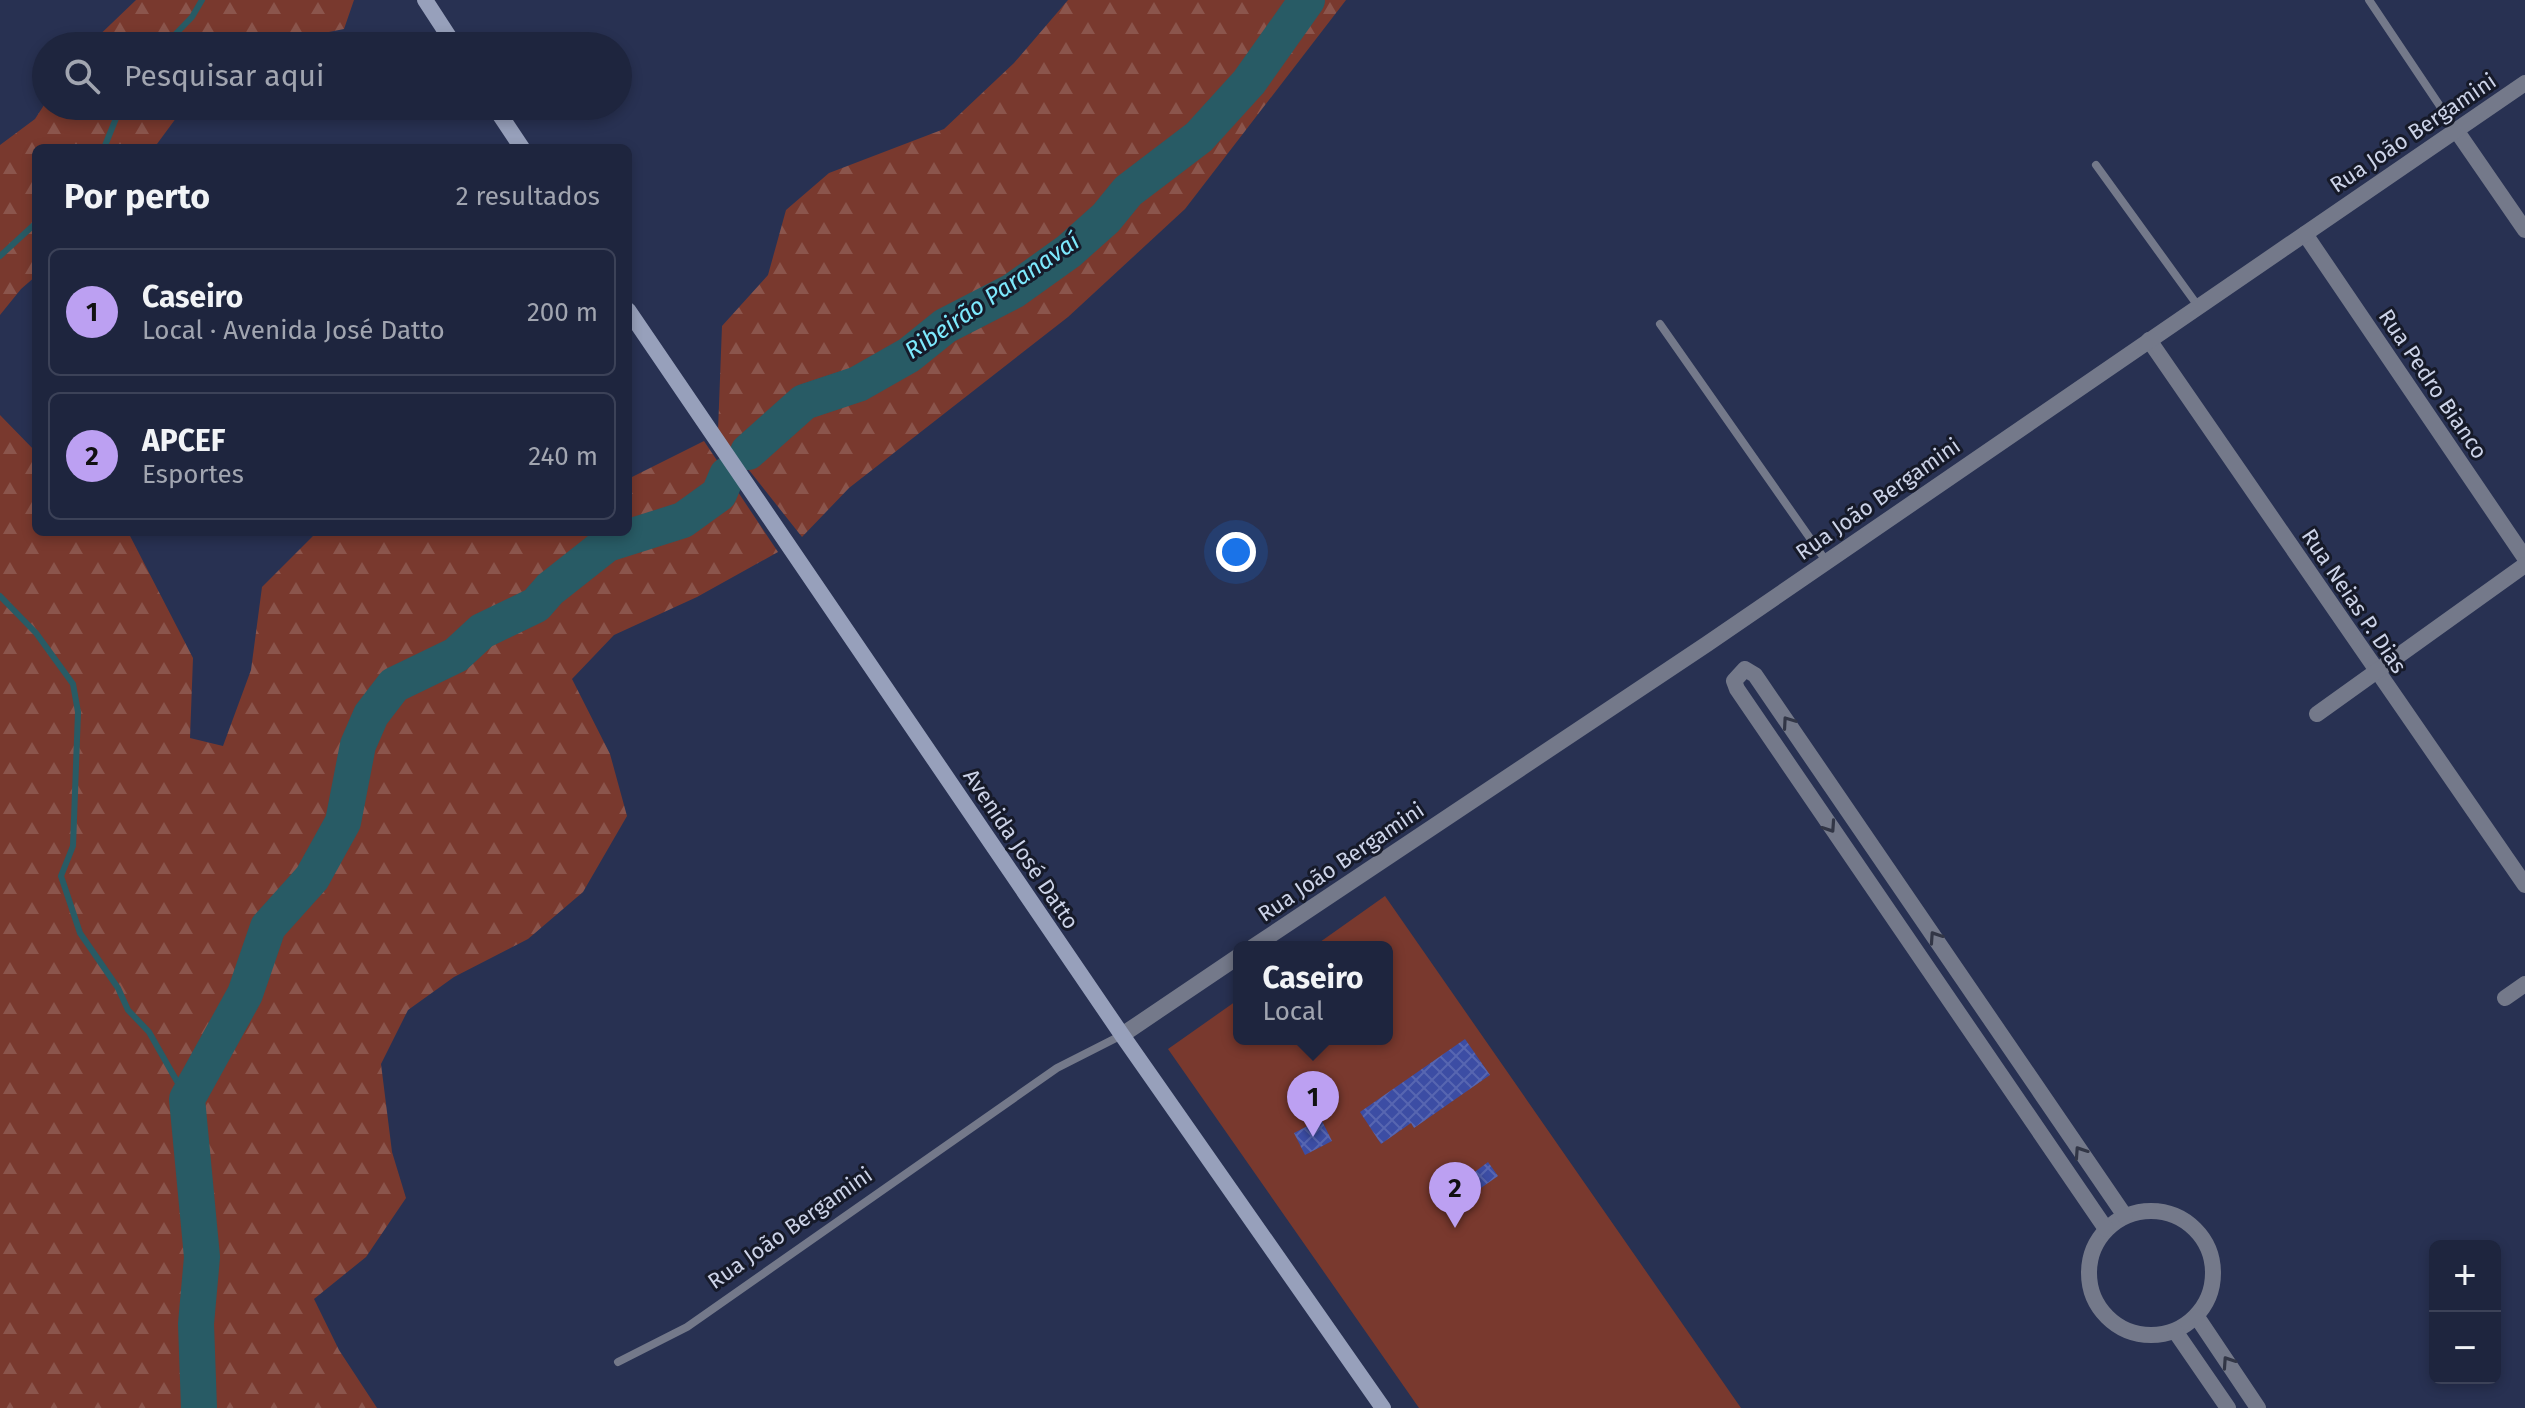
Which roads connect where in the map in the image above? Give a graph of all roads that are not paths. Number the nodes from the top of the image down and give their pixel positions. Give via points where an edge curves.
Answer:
1 (425, 0) edge
2 (2369, 0) edge
3 (446, 32) edge
4 (2525, 83) edge
5 (503, 120) edge
6 (2456, 130) junction
7 (519, 144) edge
8 (2096, 165) dead end
9 (2525, 230) edge
10 (2305, 234) junction
11 (2198, 306) junction
12 (632, 316) edge
13 (1660, 324) dead end
14 (2149, 340) junction
15 (2525, 558) edge
16 (1826, 561) junction
17 (2525, 565) edge
18 (2376, 673) junction
19 (2317, 714) dead end
20 (2525, 885) edge
21 (1262, 941) edge
22 (1233, 960) edge
23 (1955, 967) junction
24 (1934, 979) junction
25 (2525, 984) edge
26 (1971, 991) junction
27 (2505, 998) dead end
28 (1951, 1004) junction
29 (1122, 1035) junction
30 (2125, 1216) junction
31 (2106, 1229) junction
32 (2197, 1317) junction
33 (2175, 1331) junction
34 (618, 1362) dead end
35 (1383, 1408) edge
36 (2228, 1408) edge
37 (2258, 1408) edge

1 - 3 main road
2 - 6 lane
4 - 6 street, Rua João Bergamini
5 - 7 main road
6 - 9 street
6 - 10 street, Rua João Bergamini
8 - 11 lane
10 - 11 street, Rua João Bergamini
10 - 15 street, Rua Pedro Bianco
11 - 14 street, Rua João Bergamini
12 - 29 main road, Avenida José Datto
13 - 16 lane
14 - 16 street, Rua João Bergamini
14 - 18 street, Rua Neias P. Dias
16 - 21 street, Rua João Bergamini
17 - 18 street
18 - 19 street
18 - 20 street, Rua Neias P. Dias
22 - 29 street, Rua João Bergamini
23 - 24 street via 1941,968
23 -> 24 street via 1764,687 1745,669 1734,681 1737,689
23 - 26 street
24 - 28 street
25 - 27 street
26 - 28 street via 1963,1001
30 -> 26 street
28 - 31 street
29 - 34 lane, Rua João Bergamini via 1057,1068 687,1327
29 - 35 main road, Avenida José Datto
30 - 31 street
30 - 32 street via 2159,1211 2190,1224 2202,1237 2214,1269 2210,1294
31 - 33 street via 2088,1268 2099,1309 2133,1334
32 - 33 street
37 -> 32 street
33 - 36 street

